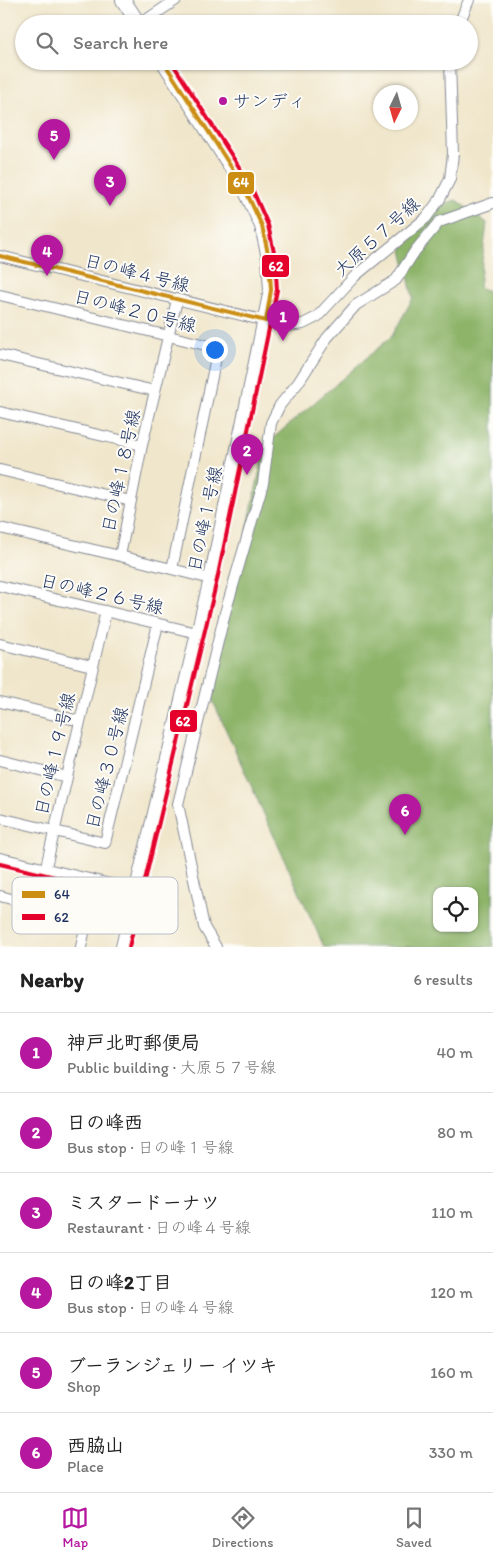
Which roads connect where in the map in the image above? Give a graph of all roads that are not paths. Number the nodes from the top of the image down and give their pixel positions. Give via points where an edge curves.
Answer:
1 (123, 0) edge
2 (176, 0) edge
3 (469, 0) edge
4 (133, 15) edge
5 (153, 15) edge
6 (463, 15) edge
7 (169, 70) edge
8 (450, 70) edge
9 (493, 203) edge
10 (406, 236) junction
11 (415, 251) junction
12 (0, 256) edge
13 (0, 295) edge
14 (177, 300) junction
15 (266, 322) junction
16 (168, 336) junction
17 (0, 355) edge
18 (155, 391) junction
19 (0, 412) edge
20 (142, 445) junction
21 (0, 470) edge
22 (131, 501) junction
23 (0, 528) edge
24 (120, 556) junction
25 (172, 569) junction
26 (211, 579) junction
27 (0, 586) edge
28 (106, 611) junction
29 (158, 624) junction
30 (197, 633) junction
31 (0, 644) edge
32 (92, 666) junction
33 (0, 702) edge
34 (80, 720) junction
35 (0, 760) edge
36 (67, 776) junction
37 (0, 818) edge
38 (54, 831) junction
39 (0, 858) edge
40 (46, 870) junction
41 (44, 877) edge
42 (78, 877) edge
43 (139, 877) edge
44 (84, 934) edge
45 (126, 934) edge
46 (81, 947) edge
47 (123, 947) edge
48 (216, 947) edge

1 - 4 street
2 - 5 street
3 - 6 street
7 - 15 street, 日の峰１号線 via 244,187 262,226 271,290
8 - 10 street, 大原５７号線 via 453,154 450,179 440,200
9 - 11 street via 439,222
10 - 11 street
10 - 15 street, 大原５７号線 via 355,276 317,317 303,324 288,326
11 - 48 street via 396,280 356,305 327,338 271,423 264,483 225,614 178,804 204,927
12 - 14 street, 日の峰４号線
13 - 16 street, 日の峰２０号線
14 - 15 street, 日の峰４号線
14 - 16 street, 日の峰１８号線
15 - 26 street, 日の峰１号線
16 - 18 street, 日の峰１８号線
16 - 25 street, 日の峰２０号線 via 218,348
17 - 18 street
18 - 20 street, 日の峰１８号線
19 - 20 street
20 - 22 street, 日の峰１８号線
21 - 22 street
22 - 24 street, 日の峰１８号線
23 - 24 street
24 - 25 street, 日の峰１８号線
25 - 26 street, 日の峰１８号線
26 - 30 street, 日の峰１号線
27 - 28 street, 日の峰２６号線
28 - 29 street, 日の峰２６号線
28 - 32 street, 日の峰１９号線
29 - 30 street, 日の峰２６号線
29 - 38 street, 日の峰３０号線 via 105,843
30 - 43 street, 日の峰１号線
31 - 32 street
32 - 34 street, 日の峰１９号線
33 - 34 street
34 - 36 street, 日の峰１９号線
35 - 36 street
36 - 38 street, 日の峰１９号線
37 - 38 street, 日の峰３０号線
38 - 40 street, 日の峰１９号線
39 - 40 street
40 - 41 street, 日の峰１９号線
40 - 42 street
44 - 46 street
45 - 47 street, 日の峰１号線

